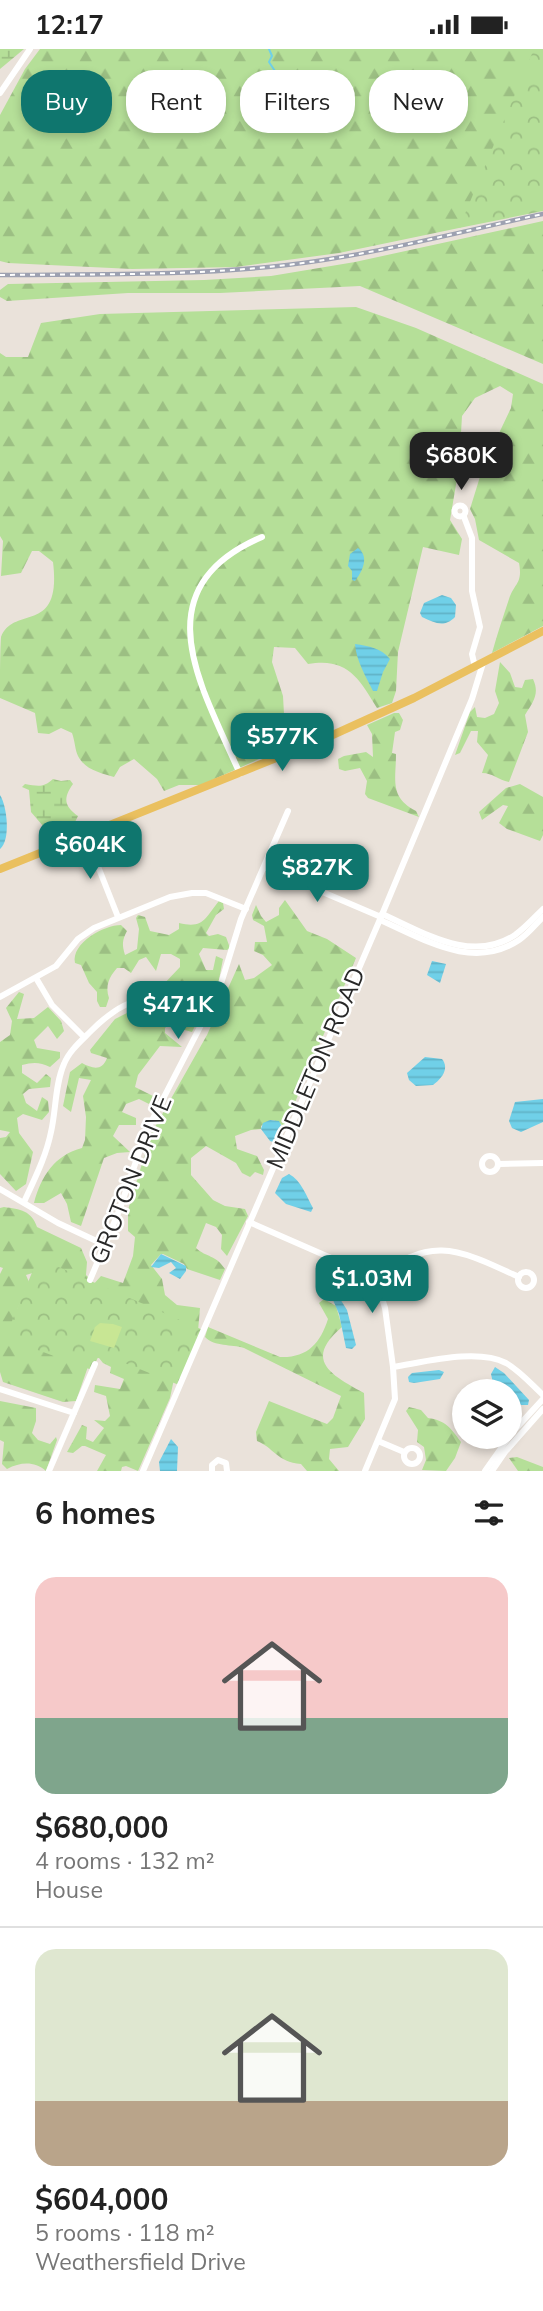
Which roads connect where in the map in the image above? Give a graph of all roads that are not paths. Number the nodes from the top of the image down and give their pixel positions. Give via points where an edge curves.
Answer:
1 (30, 49) edge
2 (0, 93) edge
3 (464, 517) dead end
4 (262, 537) dead end
5 (543, 631) edge
6 (479, 665) junction
7 (240, 774) junction
8 (288, 811) dead end
9 (86, 836) junction
10 (264, 867) junction
11 (0, 869) edge
12 (246, 909) junction
13 (543, 909) edge
14 (118, 917) junction
15 (381, 917) junction
16 (543, 917) edge
17 (531, 925) junction
18 (36, 978) junction
19 (0, 997) edge
20 (204, 1021) junction
21 (84, 1037) junction
22 (543, 1163) edge
23 (499, 1164) dead end
24 (0, 1189) edge
25 (24, 1202) junction
26 (249, 1222) junction
27 (105, 1245) junction
28 (519, 1277) dead end
29 (90, 1280) dead end
30 (372, 1282) junction
31 (95, 1364) dead end
32 (393, 1367) junction
33 (0, 1389) edge
34 (543, 1397) edge
35 (543, 1409) edge
36 (74, 1413) junction
37 (522, 1422) edge
38 (379, 1441) junction
39 (501, 1449) edge
40 (404, 1452) dead end
41 (49, 1471) edge
42 (143, 1471) edge
43 (212, 1471) edge
44 (227, 1471) edge
45 (365, 1471) edge
46 (485, 1471) edge
47 (492, 1471) edge

1 - 2 street
3 - 6 street, MIDDLETON ROAD via 472,538 472,591 480,628 472,654
4 - 7 street via 238,548 212,571 197,595 190,622 193,662
5 - 6 main road
6 - 7 main road via 374,717
6 - 15 street, MIDDLETON ROAD via 472,699
7 - 9 main road
8 - 10 street, GROTON DRIVE
9 - 11 main road
9 - 14 street
10 - 12 street, GROTON DRIVE
10 - 15 street
12 - 14 street via 212,895 192,893
12 - 20 street, GROTON DRIVE via 223,982
13 - 17 street
14 - 18 street via 88,931 56,966
15 - 17 street via 472,948 499,943
15 - 26 street, MIDDLETON ROAD
16 - 17 street
18 - 19 street
18 - 21 street via 52,1005
20 - 21 street via 170,1003 142,999 114,1009
20 - 27 street, GROTON DRIVE via 146,1132
21 - 25 street via 62,1067 50,1136
22 - 23 street
24 - 25 street
25 - 27 street
26 - 30 street via 354,1268
26 - 42 street, MIDDLETON ROAD
27 - 29 street, GROTON DRIVE
28 - 30 street via 473,1256 440,1250 406,1258
30 - 32 street via 384,1307
31 - 36 street
32 - 34 street via 484,1356 513,1368
32 - 38 street via 395,1399
33 - 36 street
34 - 37 street
35 - 47 street
36 - 41 street
38 - 40 street
38 - 45 street
39 - 46 street
43 - 44 street via 218,1460 226,1463

